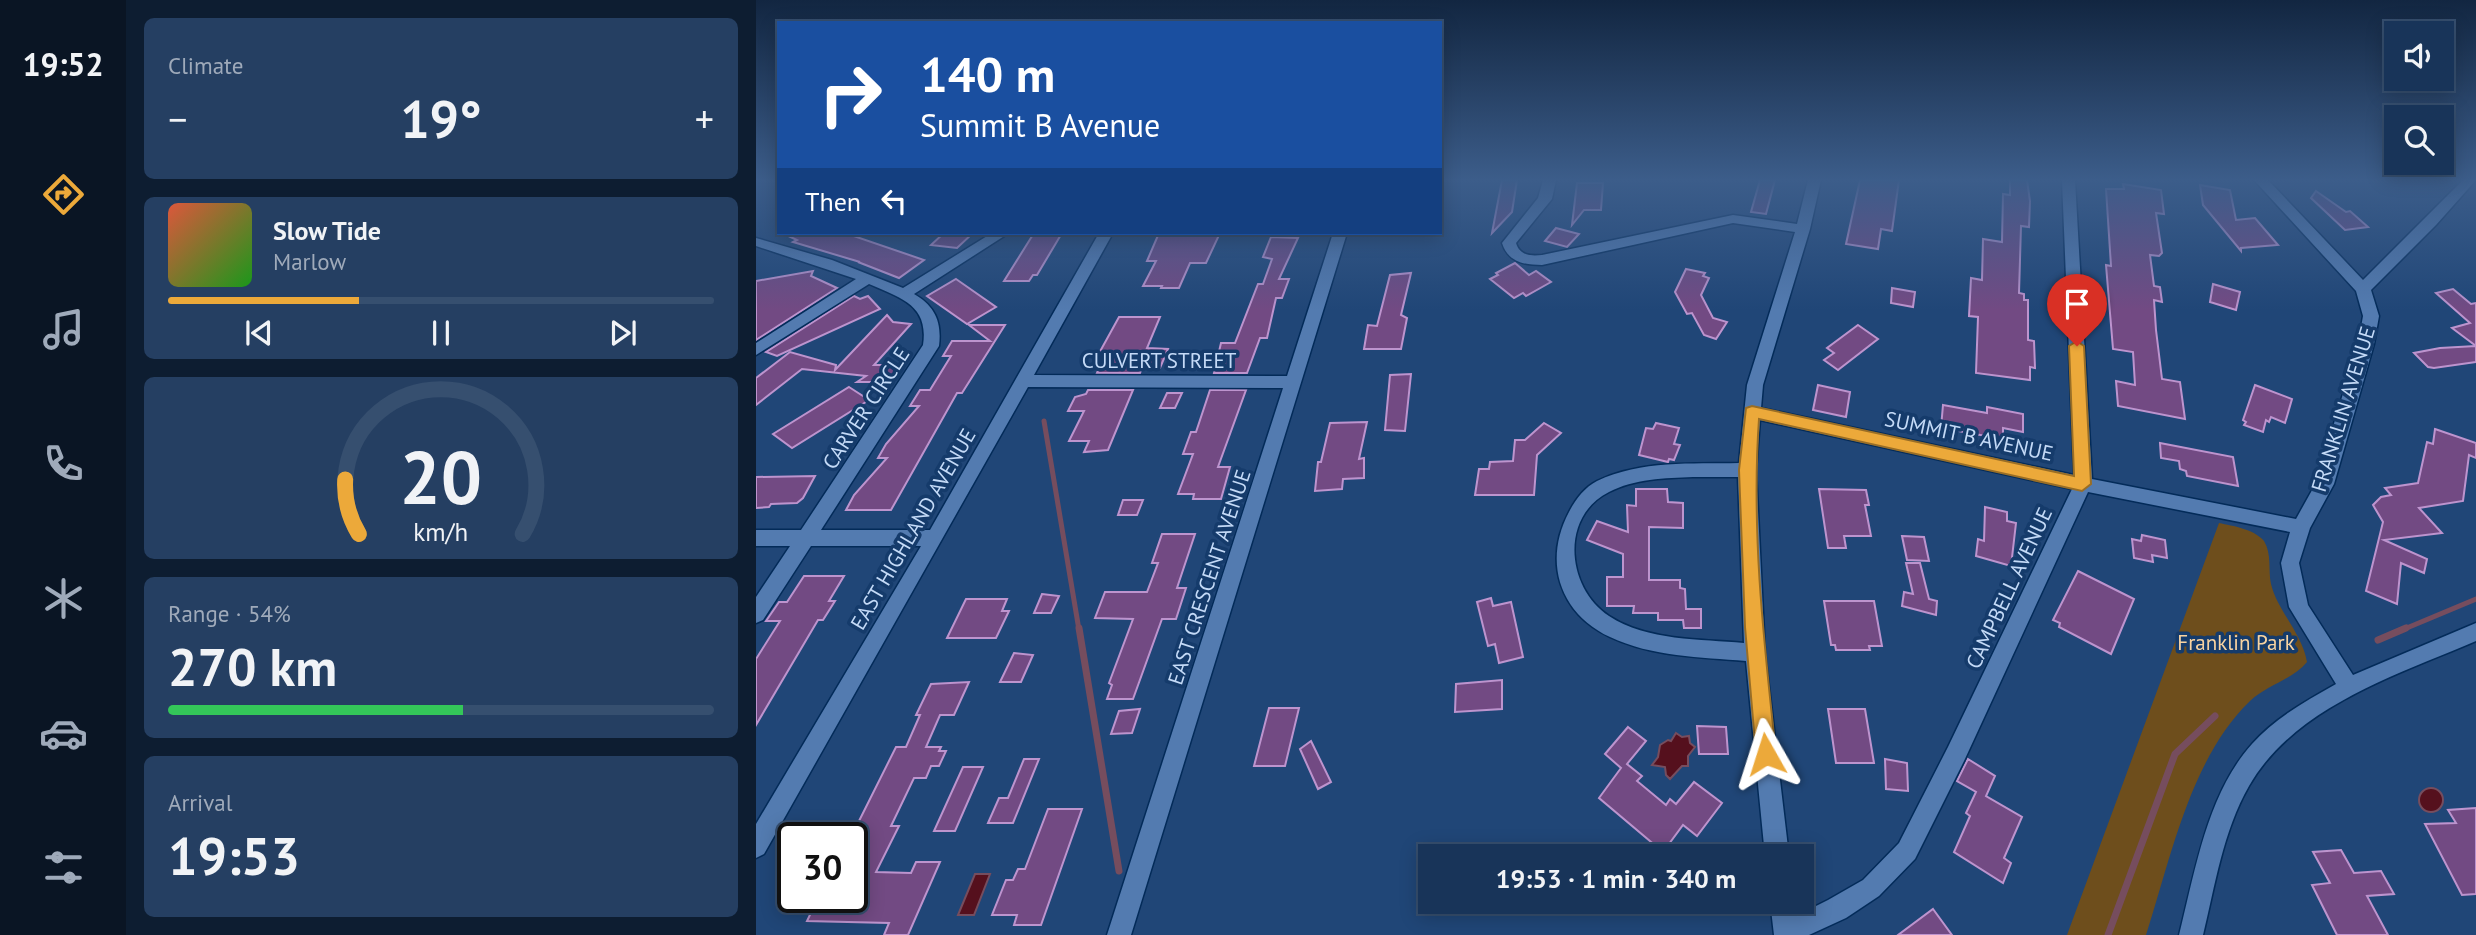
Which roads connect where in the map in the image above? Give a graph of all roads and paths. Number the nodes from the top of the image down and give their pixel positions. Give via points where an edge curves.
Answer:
1 (1525, 224) edge
2 (1711, 224) edge
3 (1765, 224) edge
4 (1804, 224) edge
5 (2071, 224) edge
6 (2301, 224) edge
7 (2429, 224) edge
8 (1803, 229) junction
9 (999, 235) edge
10 (1105, 235) edge
11 (1339, 235) edge
12 (768, 240) edge
13 (867, 279) junction
14 (2362, 289) junction
15 (903, 294) junction
16 (756, 350) edge
17 (1024, 381) junction
18 (1295, 382) junction
19 (1752, 412) junction
20 (1747, 470) junction
21 (2082, 484) junction
22 (2301, 527) junction
23 (756, 538) edge
24 (808, 538) junction
25 (935, 538) junction
26 (756, 614) edge
27 (2476, 632) edge
28 (1755, 653) junction
29 (2349, 687) junction
30 (1776, 844) edge
31 (756, 846) edge
32 (1784, 914) edge
33 (1786, 934) edge
34 (1119, 935) edge
35 (2191, 935) edge

1 - 2 street via 1509,243 1512,252 1520,258 1542,260
3 - 8 street
4 - 8 street
5 - 21 street, CAMPBELL AVENUE
6 - 14 street, FRANKLIN AVENUE
7 - 14 street
8 - 19 street via 1755,386
9 - 15 street
10 - 17 street, EAST HIGHLAND AVENUE
11 - 18 street, EAST CRESCENT AVENUE
12 - 13 street, CARVER CIRCLE
13 - 15 street, CARVER CIRCLE
13 - 16 street
14 - 22 street, FRANKLIN AVENUE via 2371,316 2366,344 2325,484
15 - 24 street, CARVER CIRCLE via 930,317 931,346
17 - 18 street, CULVERT STREET
17 - 25 street, EAST HIGHLAND AVENUE
18 - 34 street, EAST CRESCENT AVENUE
19 - 20 street
19 - 21 street, SUMMIT B AVENUE
20 - 28 street
20 - 28 street via 1650,473 1601,487 1567,532 1563,560 1565,575 1582,605 1616,630 1668,643
21 - 22 street, SUMMIT B AVENUE
21 - 33 street, CAMPBELL AVENUE via 1907,851 1871,888
22 - 29 street, FRANKLIN AVENUE via 2290,563 2300,607
23 - 24 street
24 - 25 street
24 - 26 street, CARVER CIRCLE
25 - 31 street, EAST HIGHLAND AVENUE
27 - 29 street
28 - 30 street
29 - 35 street via 2266,743 2242,776 2220,823
32 - 33 street

